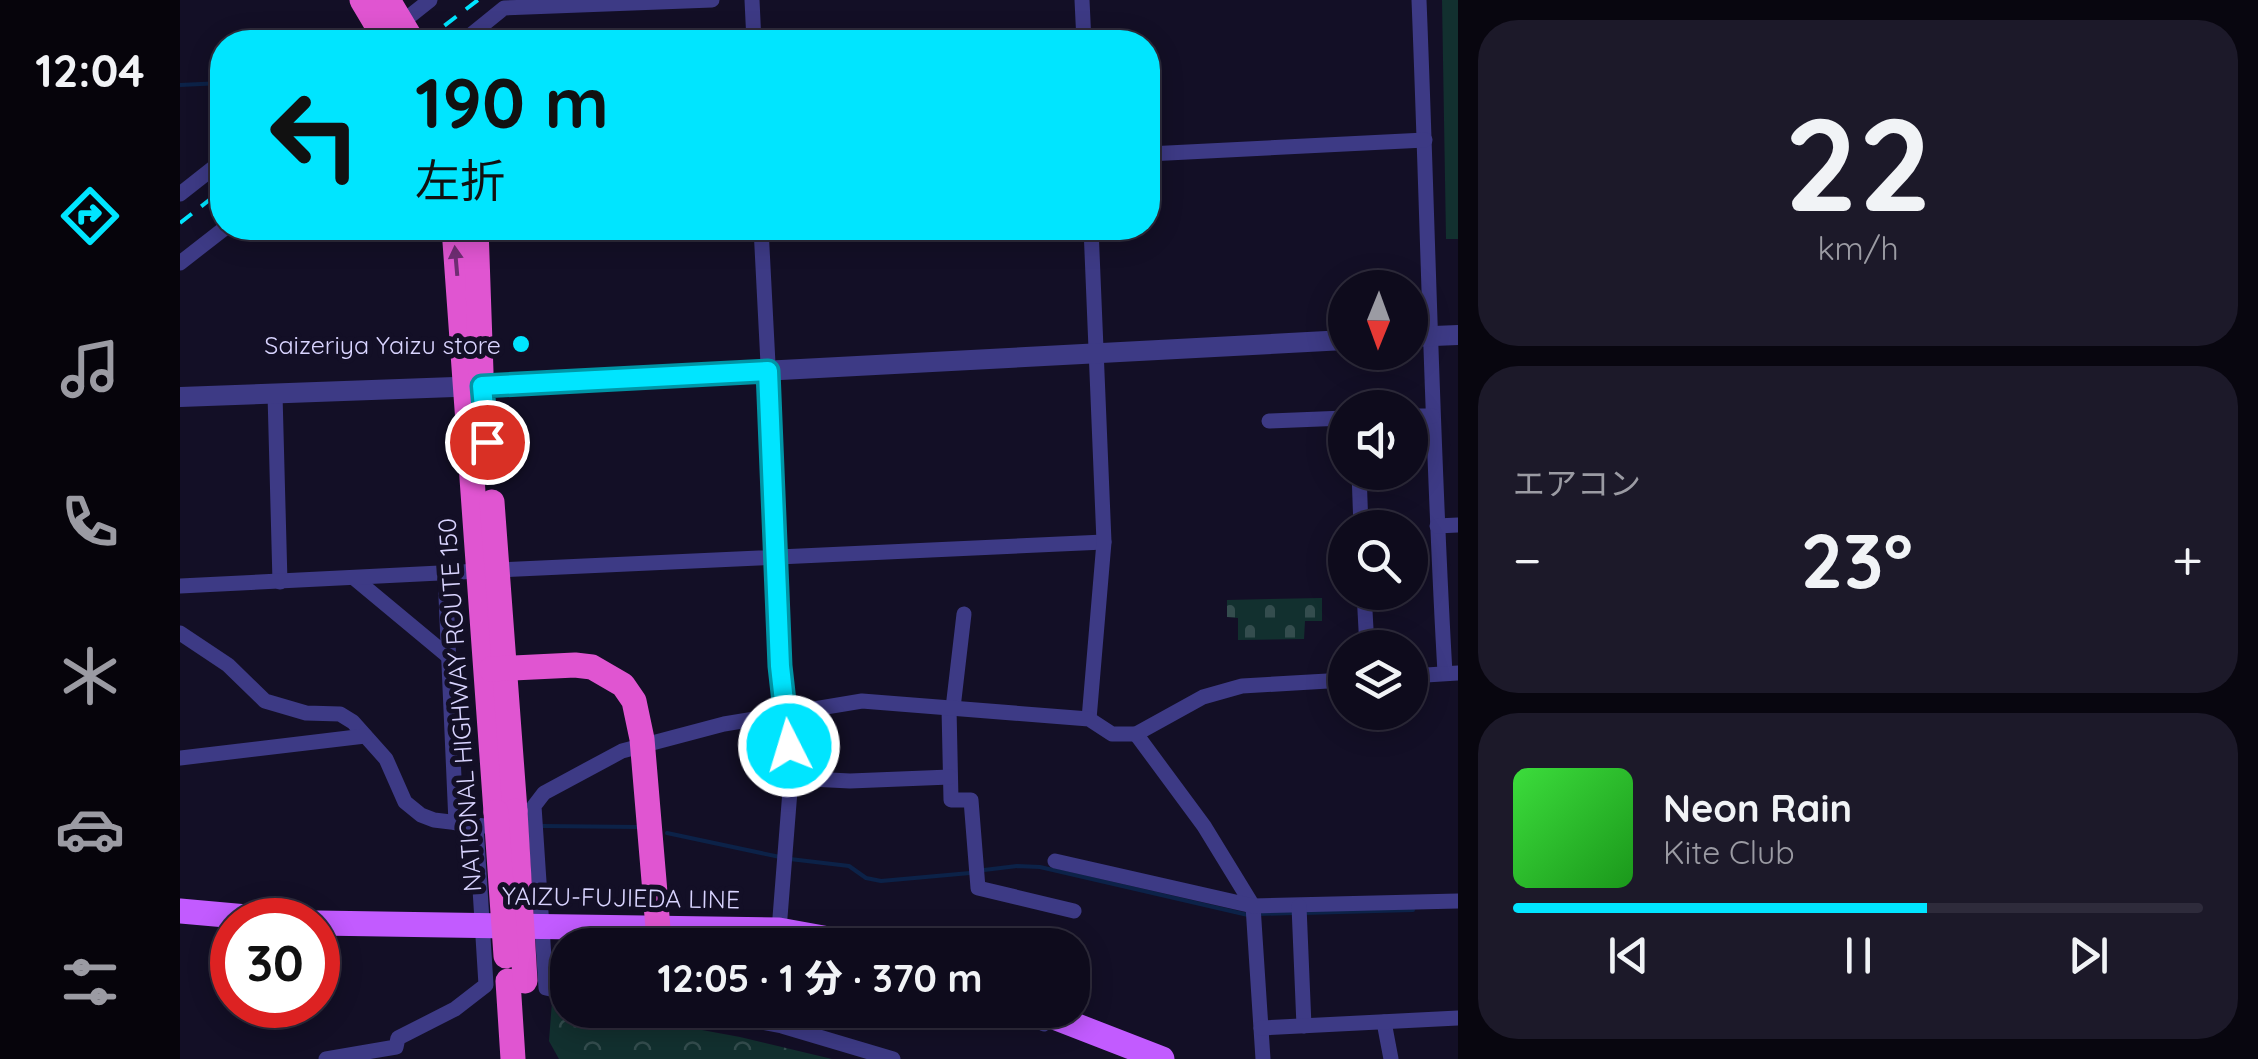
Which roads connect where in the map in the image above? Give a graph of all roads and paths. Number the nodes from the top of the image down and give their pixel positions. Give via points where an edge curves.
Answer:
1 (362, 0) edge
2 (388, 0) edge
3 (430, 0) edge
4 (712, 0) edge
5 (752, 0) edge
6 (1082, 0) edge
7 (1419, 0) edge
8 (509, 4) edge
9 (399, 29) edge
10 (477, 30) edge
11 (753, 30) edge
12 (1083, 30) edge
13 (1424, 140) junction
14 (1160, 153) edge
15 (210, 172) edge
16 (180, 194) edge
17 (210, 239) edge
18 (456, 240) edge
19 (476, 240) edge
20 (762, 240) edge
21 (1091, 240) edge
22 (180, 263) edge
23 (1458, 335) edge
24 (1428, 336) edge
25 (1432, 336) junction
26 (1328, 341) edge
27 (1095, 353) junction
28 (768, 371) junction
29 (474, 386) junction
30 (275, 394) junction
31 (180, 398) edge
32 (1428, 416) edge
33 (1432, 416) junction
34 (1328, 419) edge
35 (1269, 421) dead end
36 (1458, 525) edge
37 (1437, 526) junction
38 (1104, 542) junction
39 (778, 558) junction
40 (489, 571) junction
41 (445, 574) junction
42 (354, 578) junction
43 (280, 582) junction
44 (180, 586) edge
45 (1458, 597) edge
46 (1440, 598) junction
47 (964, 614) dead end
48 (180, 632) edge
49 (448, 657) junction
50 (496, 669) junction
51 (1452, 673) edge
52 (1328, 681) edge
53 (951, 708) junction
54 (786, 714) junction
55 (1090, 719) junction
56 (1136, 734) junction
57 (366, 736) junction
58 (642, 747) junction
59 (180, 758) edge
60 (950, 777) junction
61 (791, 778) junction
62 (496, 816) junction
63 (456, 823) junction
64 (535, 831) junction
65 (1055, 861) dead end
66 (1458, 901) edge
67 (1252, 906) junction
68 (1299, 906) junction
69 (180, 910) edge
70 (1074, 911) dead end
71 (210, 913) edge
72 (340, 923) edge
73 (481, 926) junction
74 (540, 926) junction
75 (658, 928) joint
76 (779, 928) edge
77 (550, 989) edge
78 (1458, 1018) edge
79 (519, 1020) junction
80 (1384, 1022) junction
81 (1304, 1026) junction
82 (789, 1028) edge
83 (1053, 1028) edge
84 (1082, 1028) edge
85 (1260, 1028) junction
86 (1125, 1045) junction
87 (326, 1059) edge
88 (513, 1059) edge
89 (530, 1059) edge
90 (893, 1059) edge
91 (1162, 1059) edge
92 (1263, 1059) edge
93 (1391, 1059) edge

1 - 9 highway
2 - 9 highway
3 - 9 street
4 - 8 street
5 - 11 street
6 - 12 street
7 - 13 street
8 - 10 street
13 - 14 street
13 - 25 street
15 - 16 street
17 - 22 street
29 -> 18 highway, NATIONAL HIGHWAY ROUTE 150
19 - 29 highway, NATIONAL HIGHWAY ROUTE 150
20 - 28 street
21 - 27 street
23 - 25 street
24 - 25 street
25 - 33 street
26 - 27 street
27 - 28 street
27 - 38 street
28 - 29 street
28 - 39 street
29 - 30 street
29 - 40 highway, NATIONAL HIGHWAY ROUTE 150
30 - 31 street
30 - 43 street
32 - 33 street
33 - 37 street
34 - 35 street
36 - 37 street
37 - 46 street
38 - 39 street
38 - 55 street
39 - 40 street
39 - 54 street
40 - 41 street
40 - 50 highway, NATIONAL HIGHWAY ROUTE 150
41 - 42 street
41 - 49 street
42 - 43 street
42 - 49 street
43 - 44 street
45 - 46 street
46 - 51 street
47 - 53 street
48 - 57 street via 265,701 340,714
49 - 63 street
50 - 58 highway via 575,665 606,673 634,701
50 - 62 highway, NATIONAL HIGHWAY ROUTE 150
52 - 56 street via 1242,686 1203,698
53 - 54 street via 862,702
53 - 55 street
53 - 60 street
54 - 58 street
54 - 61 street
55 - 56 street via 1112,734
56 - 67 street
57 - 59 street
57 - 63 street via 386,760 405,802 434,820
58 - 64 street via 604,759 544,793 534,806
58 - 75 highway
60 - 61 street
60 - 70 street via 952,800 971,800 978,888
61 - 76 street
62 - 63 street
62 - 64 street
62 - 73 street
62 - 79 highway, NATIONAL HIGHWAY ROUTE 150, bridge
64 - 74 street
65 - 67 street
66 - 68 street
67 - 68 street
67 - 85 street
68 - 81 street
69 - 71 main road
72 - 73 main road, YAIZU-FUJIEDA LINE
73 - 74 main road, YAIZU-FUJIEDA LINE
73 - 87 street via 486,985 398,1038 396,1047
74 - 75 main road, YAIZU-FUJIEDA LINE
74 - 77 street
78 - 80 street
79 - 88 highway, NATIONAL HIGHWAY ROUTE 150
79 - 89 highway, NATIONAL HIGHWAY ROUTE 150
80 - 81 street
80 - 93 street
81 - 85 street
82 - 90 street
83 - 86 street
84 - 86 main road
85 - 92 street
86 - 91 main road

